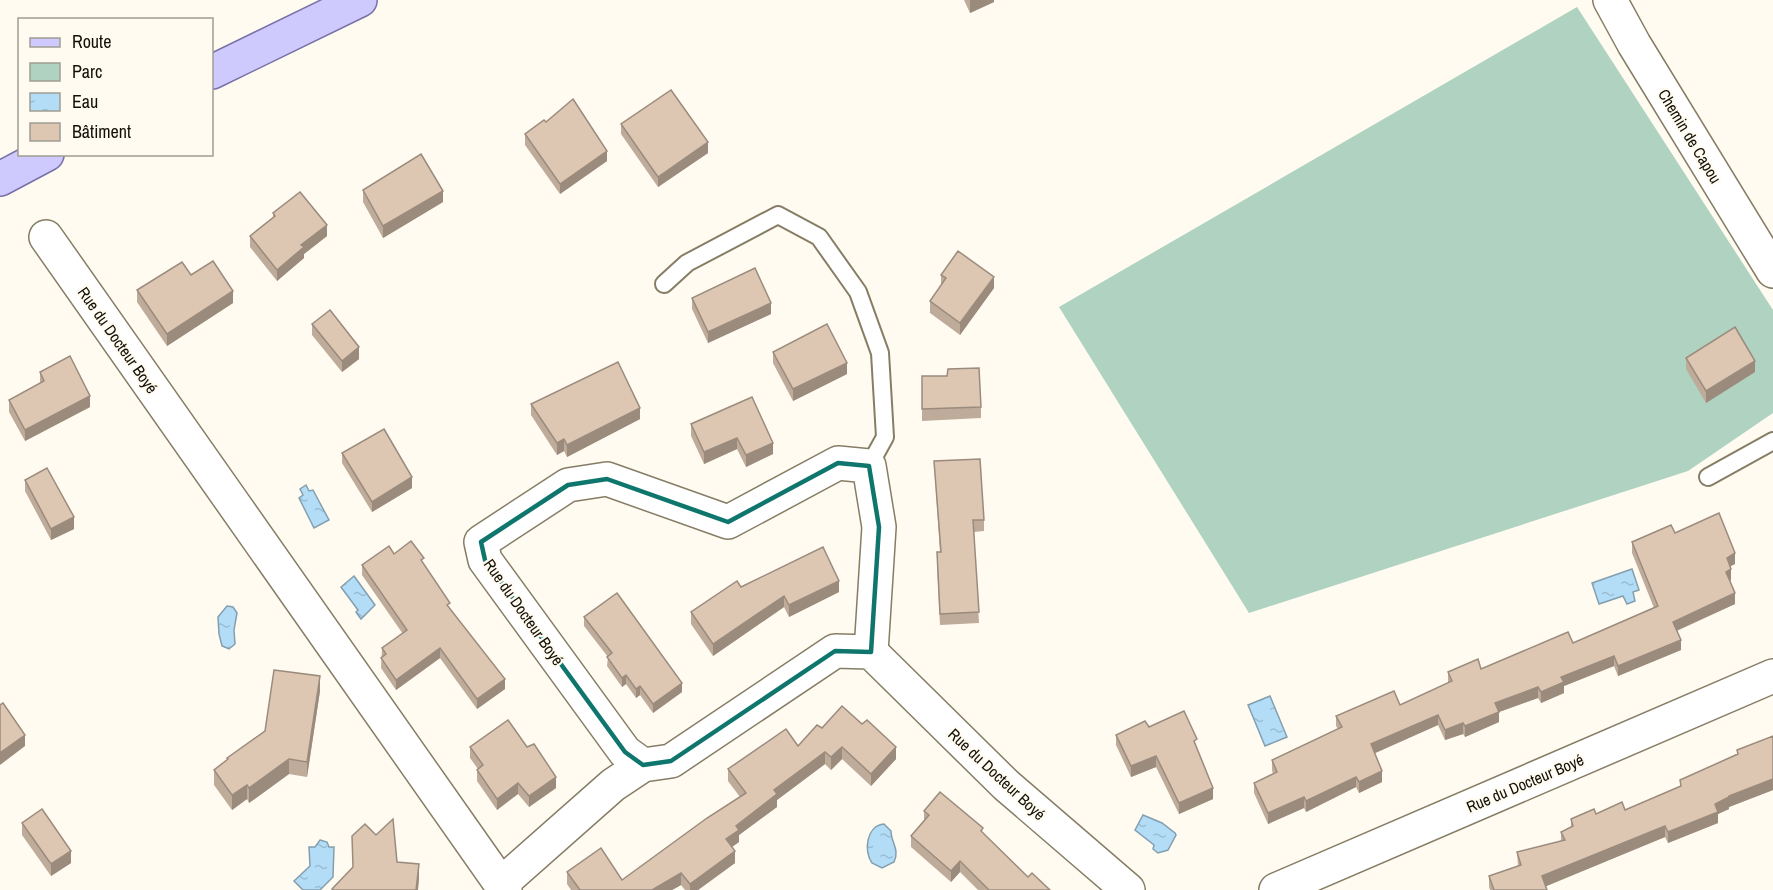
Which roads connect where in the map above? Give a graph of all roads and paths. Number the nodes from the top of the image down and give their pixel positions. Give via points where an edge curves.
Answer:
1 (360, 0) edge
2 (1610, 0) edge
3 (213, 72) edge
4 (43, 156) edge
5 (0, 179) edge
6 (46, 237) dead end
7 (1773, 271) edge
8 (664, 284) dead end
9 (1773, 441) edge
10 (869, 466) junction
11 (1708, 477) dead end
12 (871, 652) junction
13 (1773, 676) edge
14 (644, 765) junction
15 (503, 887) edge
16 (1128, 890) edge
17 (1276, 890) edge

1 - 3 main road
2 - 7 street, Chemin de Capou
4 - 5 main road
6 - 15 street, Rue du Docteur Boyé
8 - 10 lane via 687,263 778,215 819,237 858,292 880,353 885,437
9 - 11 lane
10 - 12 street via 879,527
10 - 14 street, Rue du Docteur Boyé via 838,463 728,522 607,479 568,484 481,542 485,560 625,752
12 - 14 street, Rue du Docteur Boyé via 835,651 671,761
12 - 16 street, Rue du Docteur Boyé via 1006,785
13 - 17 street, Rue du Docteur Boyé
14 - 15 street, Rue du Docteur Boyé via 613,785

